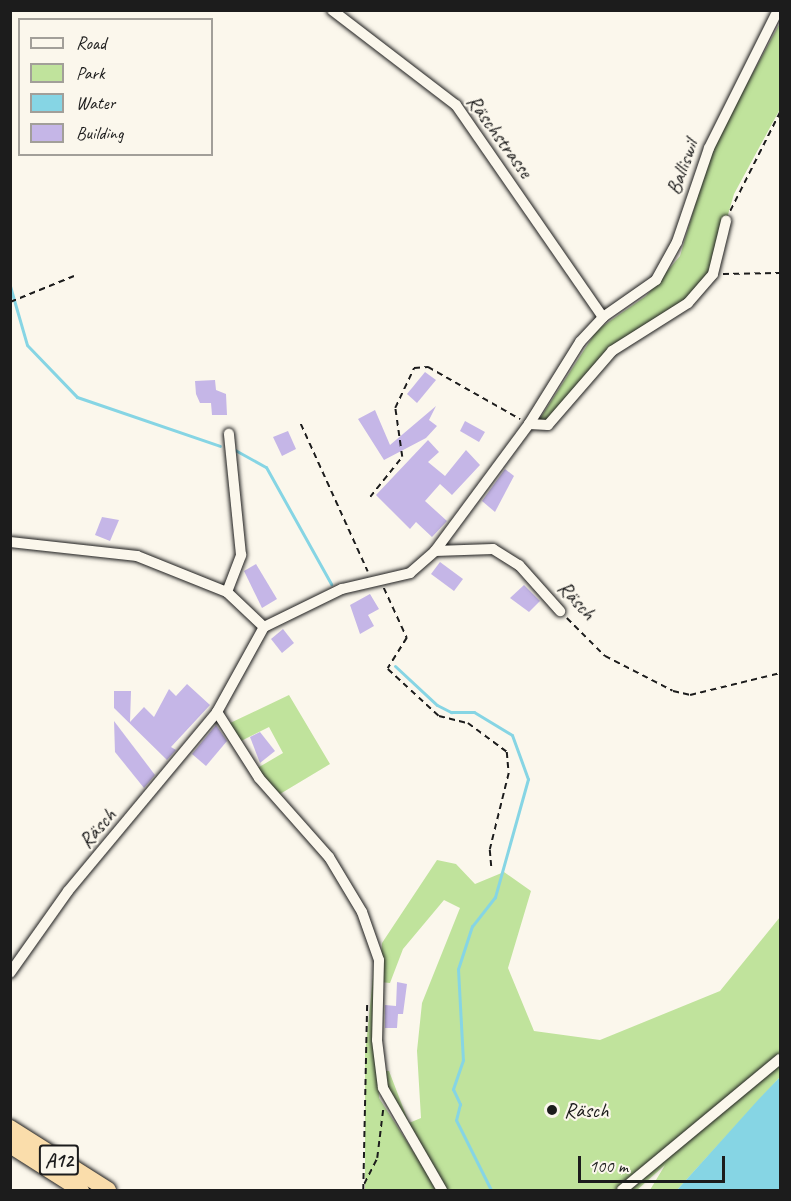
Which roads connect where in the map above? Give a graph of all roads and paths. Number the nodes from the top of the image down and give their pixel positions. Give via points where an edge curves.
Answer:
1 (332, 10) edge
2 (778, 10) edge
3 (780, 112) edge
4 (726, 221) joint
5 (780, 273) edge
6 (713, 274) junction
7 (74, 276) dead end
8 (10, 302) edge
9 (603, 317) junction
10 (530, 423) junction
11 (301, 424) dead end
12 (229, 434) dead end
13 (370, 497) dead end
14 (10, 542) edge
15 (435, 551) junction
16 (377, 583) junction
17 (227, 592) junction
18 (560, 611) joint
19 (264, 627) junction
20 (780, 672) edge
21 (217, 712) junction
22 (492, 871) dead end
23 (10, 973) edge
24 (367, 998) dead end
25 (780, 1059) edge
26 (387, 1098) junction
27 (10, 1128) edge
28 (10, 1145) edge
29 (363, 1184) junction
30 (81, 1191) edge
31 (108, 1191) edge
32 (363, 1191) edge
33 (442, 1191) edge
34 (622, 1191) edge

1 - 9 street, Räschstrasse via 456,105
2 - 9 street, Balliswil via 709,148 670,260 642,293
3 - 4 path
4 - 6 street
5 - 6 path
6 - 10 street via 678,313 612,351 548,425
7 - 8 path
9 - 10 street, Balliswil via 563,366
10 - 13 path via 503,412 428,367 414,368 395,408 402,457
10 - 15 street, Balliswil via 463,507
11 - 16 path
12 - 17 street via 241,555
14 - 17 street via 137,555
15 - 16 street via 410,573
15 - 18 street, Räsch via 494,549 519,566
16 - 19 street via 342,589
16 - 22 path via 407,638 388,669 439,716 468,723 507,752 509,773 490,842
17 - 19 street
18 - 20 path, Räsch via 605,656 690,695
19 - 21 street, Räsch
21 - 23 street, Räsch via 68,891
21 - 26 street via 259,778 330,857 362,912 379,960 377,1040
24 - 29 path
25 - 34 street
26 - 29 path via 377,1158
26 - 33 street
27 - 31 highway, A12
28 - 30 highway, A12
29 - 32 path

